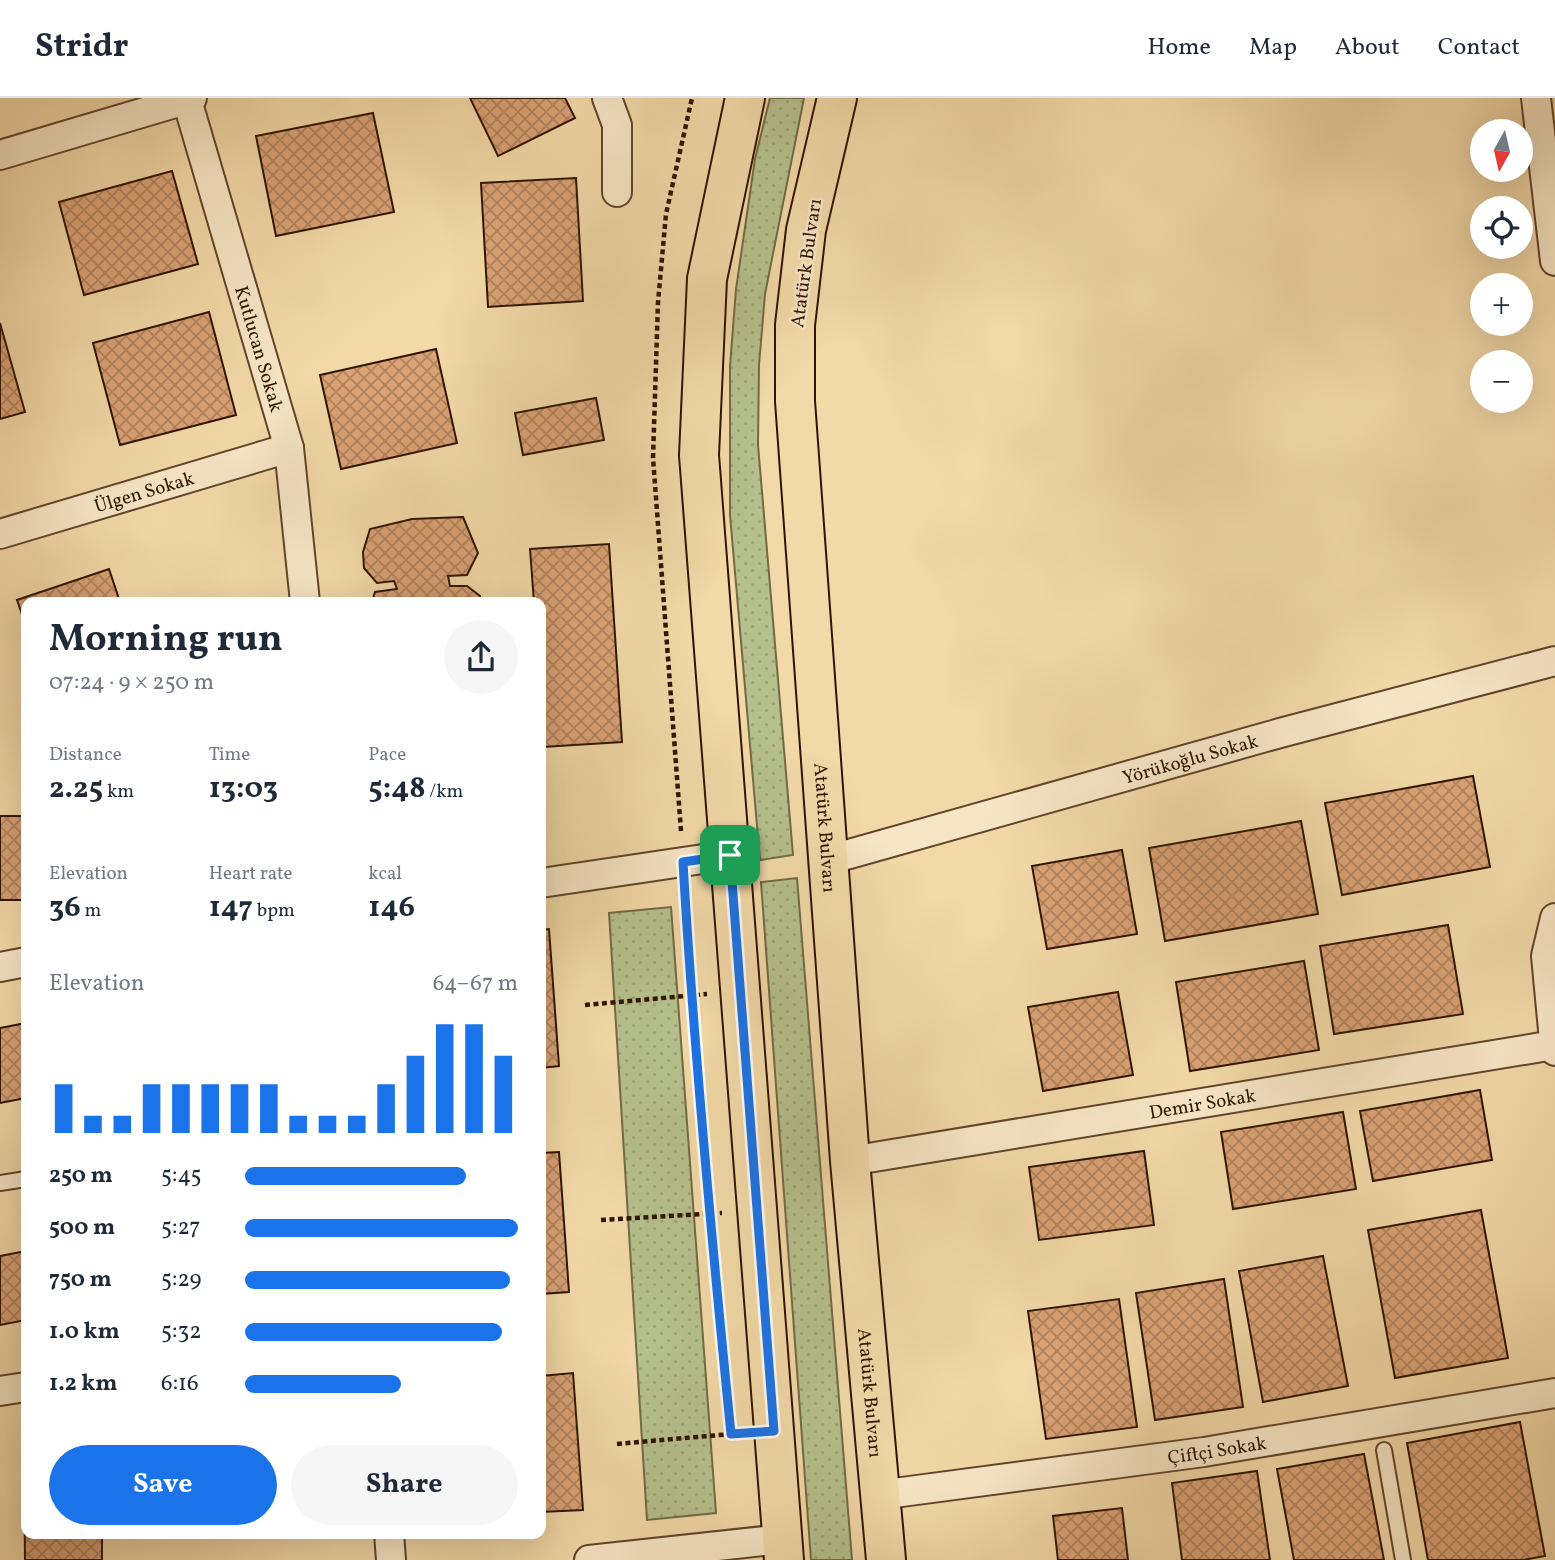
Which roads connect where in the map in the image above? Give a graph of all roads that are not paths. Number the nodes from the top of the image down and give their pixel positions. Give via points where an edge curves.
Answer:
1 (607, 98) edge
2 (745, 98) edge
3 (837, 98) edge
4 (1536, 98) edge
5 (190, 99) edge
6 (0, 155) edge
7 (617, 191) dead end
8 (1555, 261) edge
9 (289, 448) junction
10 (0, 534) edge
11 (304, 597) edge
12 (1555, 661) edge
13 (730, 855) junction
14 (828, 860) junction
15 (546, 882) edge
16 (1555, 918) edge
17 (21, 963) edge
18 (0, 967) edge
19 (1555, 1048) edge
20 (850, 1161) junction
21 (21, 1180) edge
22 (0, 1183) edge
23 (21, 1388) edge
24 (0, 1391) edge
25 (1555, 1393) edge
26 (1384, 1450) dead end
27 (879, 1495) junction
28 (389, 1539) edge
29 (783, 1550) edge
30 (391, 1560) edge
31 (589, 1560) edge
32 (886, 1560) edge
33 (1403, 1560) edge

1 - 7 street via 617,125
2 - 13 main road via 708,279 699,455
3 - 14 main road, Atatürk Bulvarı via 806,230 795,325 795,401
4 - 8 street
5 - 6 street
5 - 9 street, Kutlucan Sokak
9 - 10 street, Ülgen Sokak
9 - 11 street, Kutlucan Sokak
12 - 14 street, Yörükoğlu Sokak
13 - 15 street
13 - 29 main road
14 - 20 main road, Atatürk Bulvarı
16 - 19 street via 1546,956
17 - 18 street
19 - 20 street, Demir Sokak
20 - 27 main road, Atatürk Bulvarı
21 - 22 lane
23 - 24 street
25 - 27 street, Çiftçi Sokak via 1204,1451
26 - 33 lane
27 - 32 main road, Atatürk Bulvarı
28 - 30 street
29 - 31 street

